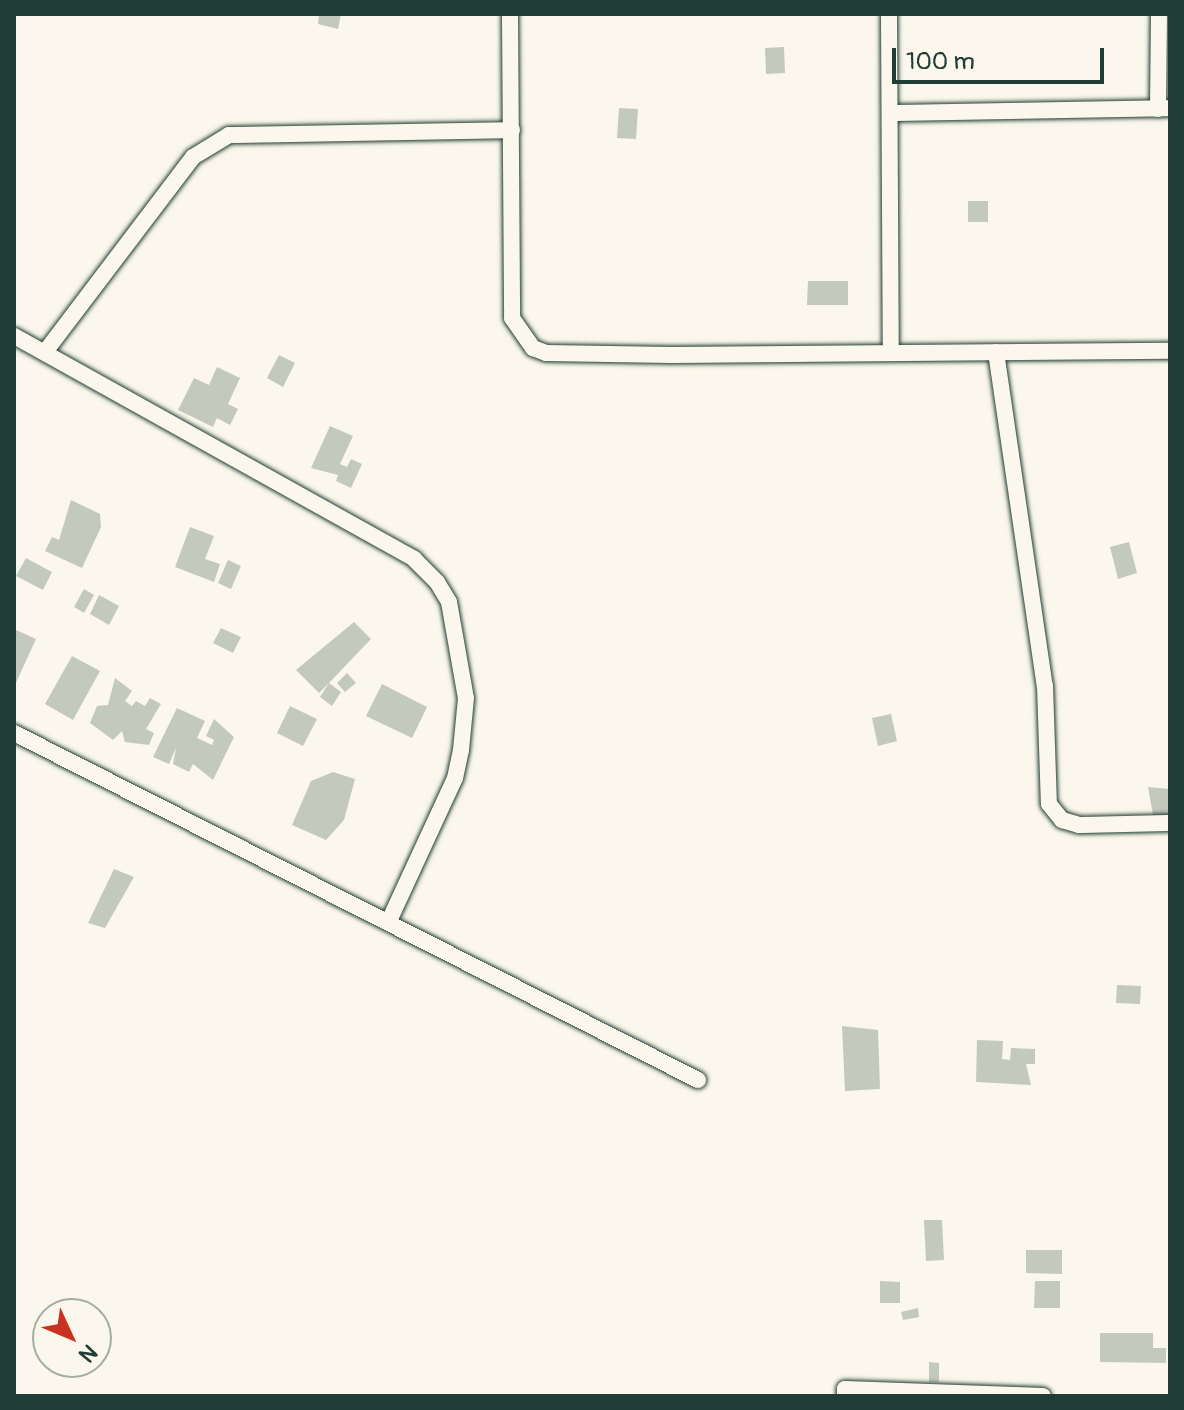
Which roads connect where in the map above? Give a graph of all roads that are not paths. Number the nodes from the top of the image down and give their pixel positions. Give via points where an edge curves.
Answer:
1 (510, 14) edge
2 (889, 14) edge
3 (1159, 14) edge
4 (1164, 108) edge
5 (890, 113) junction
6 (512, 130) junction
7 (14, 336) edge
8 (1170, 351) edge
9 (45, 352) junction
10 (996, 352) junction
11 (891, 353) junction
12 (14, 733) edge
13 (1170, 823) edge
14 (389, 921) junction
15 (698, 1080) dead end
16 (845, 1396) edge
17 (1043, 1396) edge

1 - 6 street
2 - 5 street
3 - 4 street
4 - 5 street
5 - 11 street
6 - 9 street via 229,135 193,157
6 - 11 street via 512,318 533,348 562,354
7 - 9 street
8 - 10 street
9 - 14 street via 414,559 437,582 449,602 466,698 461,750 455,778
10 - 11 street
10 - 13 street via 1045,686 1049,804 1062,820 1079,825
12 - 14 street
14 - 15 street
16 - 17 street via 845,1389

